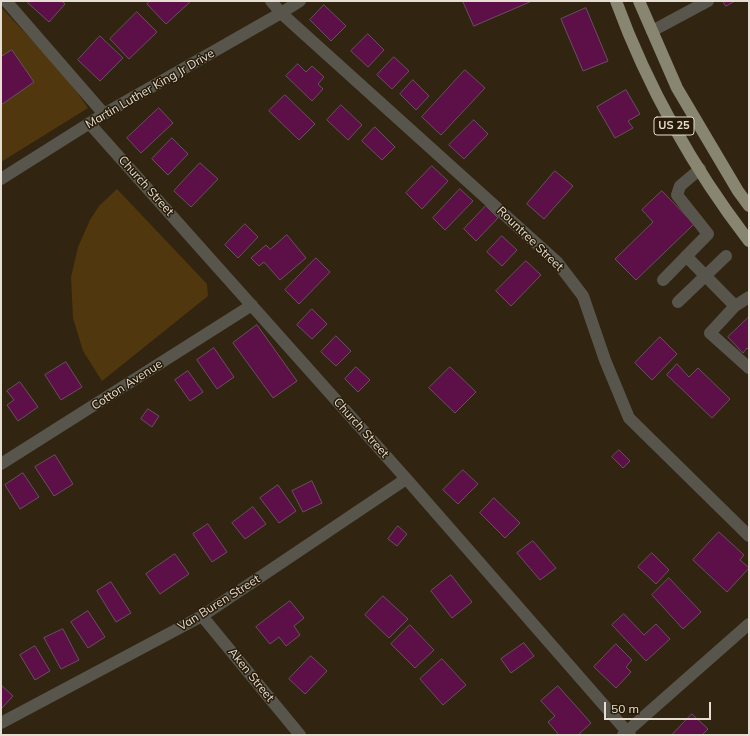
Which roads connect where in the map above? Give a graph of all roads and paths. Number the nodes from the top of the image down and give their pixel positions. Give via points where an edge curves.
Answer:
1 (6, 1) edge
2 (271, 1) edge
3 (300, 1) edge
4 (616, 1) edge
5 (639, 1) edge
6 (708, 1) edge
7 (281, 13) junction
8 (652, 31) junction
9 (104, 114) junction
10 (89, 123) junction
11 (700, 169) junction
12 (1, 179) edge
13 (749, 206) edge
14 (749, 241) edge
15 (686, 256) junction
16 (726, 256) dead end
17 (705, 275) junction
18 (663, 280) dead end
19 (749, 297) edge
20 (678, 302) dead end
21 (252, 305) junction
22 (735, 306) junction
23 (749, 368) edge
24 (1, 464) edge
25 (406, 478) junction
26 (749, 536) edge
27 (202, 616) junction
28 (749, 624) edge
29 (1, 723) edge
30 (627, 734) edge
31 (300, 735) edge

1 - 9 street
2 - 7 street, Rountree Street
3 - 7 street, Martin Luther King Jr Drive
4 - 11 main road, US 25 via 628,34 665,112
5 - 8 main road, US 25
6 - 8 street
7 - 9 street, Martin Luther King Jr Drive
7 - 26 street, Rountree Street via 557,262 583,296 605,360 630,418
8 - 13 main road, US 25 via 677,88
9 - 10 street, Martin Luther King Jr Drive
10 - 12 street, Martin Luther King Jr Drive
10 - 21 street, Church Street
11 - 14 main road, US 25 via 712,191
11 - 15 street via 680,186 677,195 708,234
15 - 17 street
15 - 18 street
16 - 17 street
17 - 20 street
17 - 22 street
19 - 22 street
21 - 24 street, Cotton Avenue
21 - 25 street, Church Street
22 - 23 street via 710,334
25 - 27 street, Van Buren Street
25 - 30 street, Church Street
27 - 29 street, Van Buren Street
27 - 31 street, Aken Street
28 - 30 street

